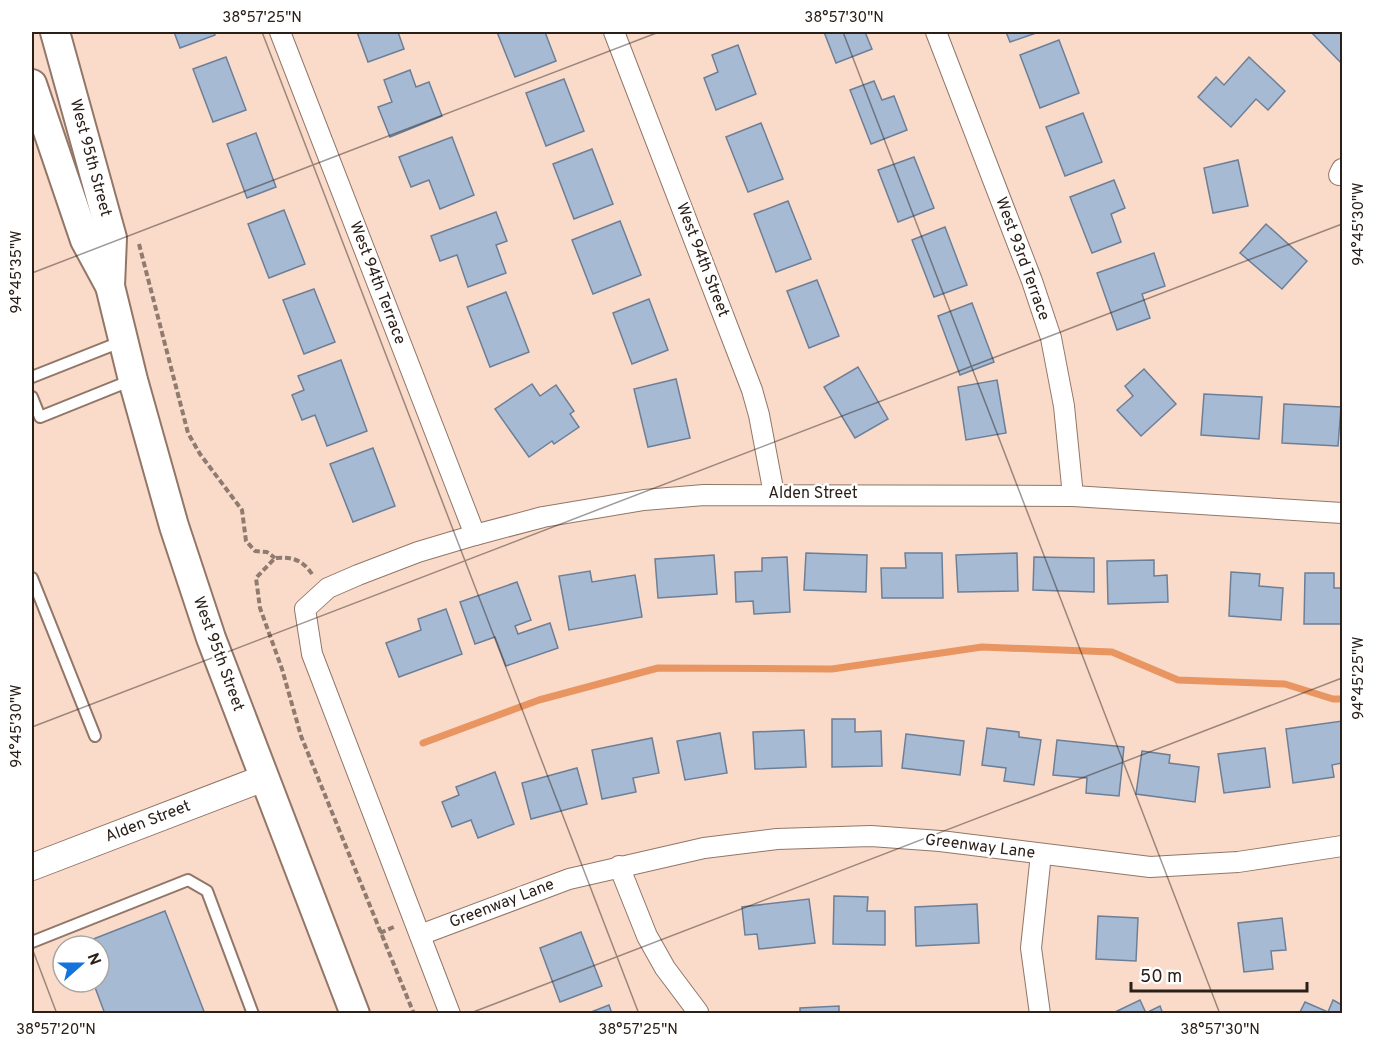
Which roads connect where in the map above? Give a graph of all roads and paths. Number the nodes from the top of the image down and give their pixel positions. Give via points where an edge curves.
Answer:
1 (55, 32) edge
2 (280, 32) edge
3 (614, 32) edge
4 (936, 32) edge
5 (32, 84) edge
6 (137, 237) dead end
7 (110, 286) junction
8 (123, 341) junction
9 (32, 377) edge
10 (133, 380) junction
11 (32, 397) edge
12 (774, 494) junction
13 (1074, 496) junction
14 (1342, 513) edge
15 (475, 535) junction
16 (275, 558) junction
17 (32, 578) edge
18 (328, 588) junction
19 (94, 736) dead end
20 (264, 778) junction
21 (1342, 846) edge
22 (1041, 854) junction
23 (619, 866) junction
24 (32, 867) edge
25 (420, 935) junction
26 (32, 942) edge
27 (698, 1012) dead end
28 (253, 1014) edge
29 (355, 1014) edge
30 (414, 1014) edge
31 (450, 1014) edge
32 (1040, 1014) edge

1 - 7 main road, West 95th Street via 112,238
2 - 15 street, West 94th Terrace
3 - 12 street, West 94th Street via 752,390
4 - 13 street, West 93rd Terrace via 1051,338 1064,406
5 - 7 main road, West 95th Street via 85,240
6 - 16 path via 188,433 242,510 246,541 255,551 267,552
7 - 8 main road, West 95th Street
8 - 9 lane
8 - 10 main road, West 95th Street
10 - 11 lane via 40,417
10 - 20 main road, West 95th Street via 174,526
12 - 13 street, Alden Street
12 - 15 street, Alden Street via 644,500 543,517
13 - 14 street, Alden Street
15 - 18 street, Alden Street via 418,552
16 - 18 path via 291,557 306,565
16 - 30 path via 256,578 260,608 301,736
17 - 19 lane
18 - 25 street, Alden Street via 305,609 312,654
20 - 24 street, Alden Street
20 - 29 main road, West 95th Street
21 - 22 street, Greenway Lane via 1238,862 1150,867
22 - 23 street, Greenway Lane via 871,836 800,838 704,848
22 - 32 street via 1031,948
23 - 25 street, Greenway Lane via 559,883
23 - 27 street via 647,936
25 - 31 street
26 - 28 lane via 188,879 207,891

